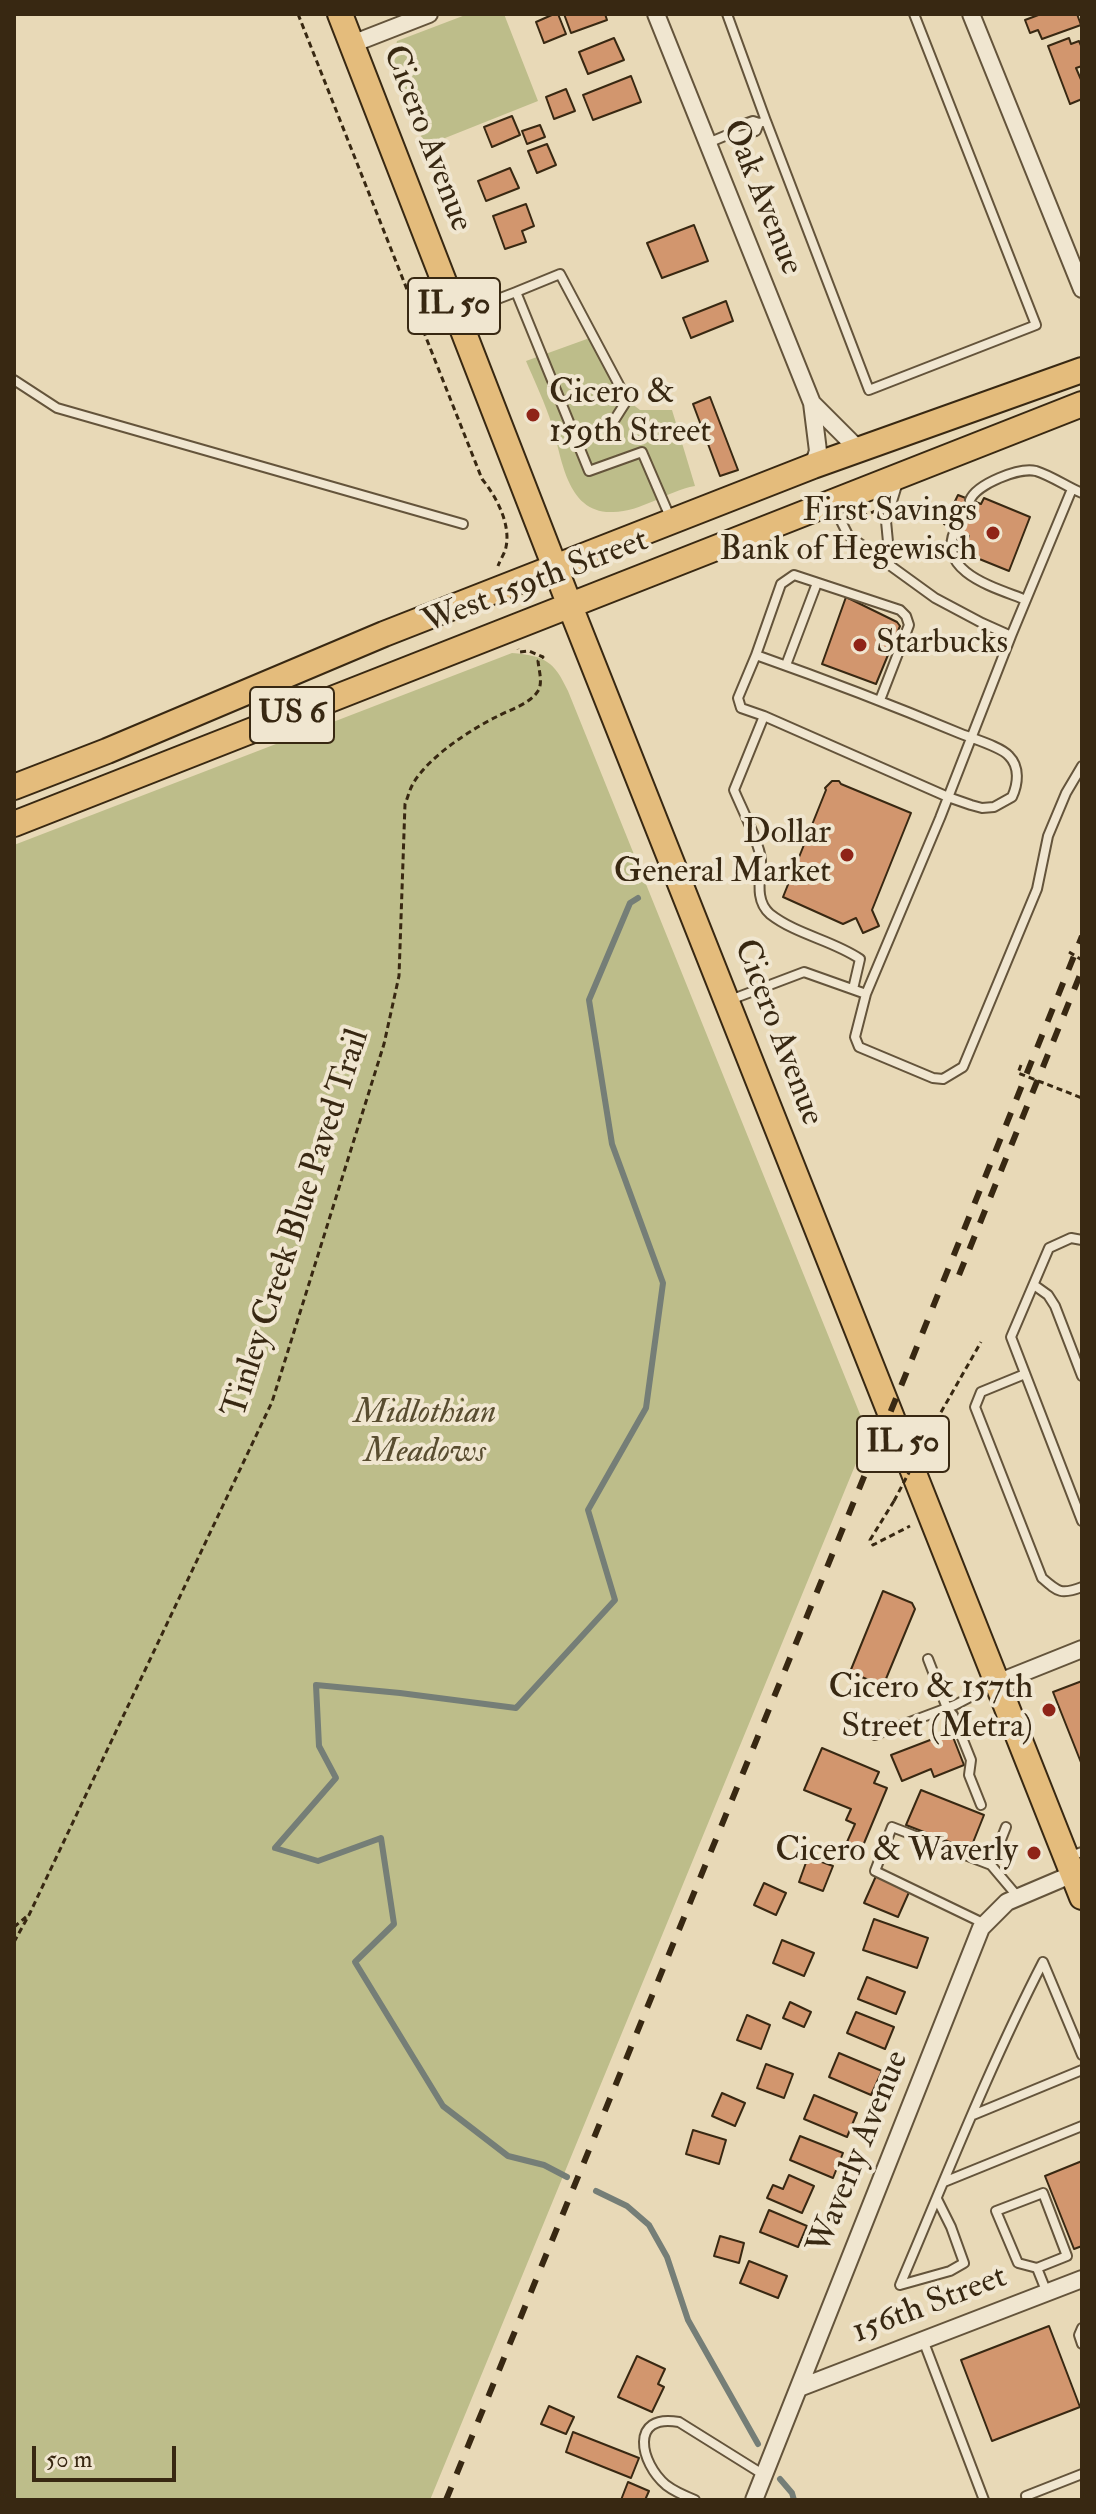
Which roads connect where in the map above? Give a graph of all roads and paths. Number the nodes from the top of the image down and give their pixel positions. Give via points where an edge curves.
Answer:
1 (298, 14) edge
2 (340, 14) edge
3 (429, 14) edge
4 (656, 14) edge
5 (727, 14) edge
6 (914, 14) edge
7 (971, 14) edge
8 (410, 18) edge
9 (352, 44) junction
10 (762, 122) junction
11 (707, 143) junction
12 (1082, 289) edge
13 (516, 292) junction
14 (458, 315) junction
15 (1082, 370) edge
16 (14, 380) edge
17 (812, 403) junction
18 (1082, 404) edge
19 (577, 440) junction
20 (858, 449) junction
21 (813, 466) junction
22 (900, 477) junction
23 (1072, 489) junction
24 (1082, 493) edge
25 (970, 500) dead end
26 (832, 503) junction
27 (875, 511) dead end
28 (862, 517) dead end
29 (672, 522) junction
30 (463, 524) dead end
31 (955, 530) dead end
32 (890, 563) junction
33 (497, 568) dead end
34 (556, 568) junction
35 (817, 583) junction
36 (1026, 600) junction
37 (570, 606) junction
38 (1011, 636) junction
39 (519, 652) dead end
40 (756, 655) junction
41 (786, 665) junction
42 (880, 700) junction
43 (764, 716) junction
44 (971, 738) junction
45 (1082, 766) edge
46 (14, 787) edge
47 (948, 797) junction
48 (14, 824) edge
49 (1069, 952) dead end
50 (1082, 960) edge
51 (853, 989) junction
52 (866, 994) junction
53 (727, 1001) junction
54 (1021, 1065) dead end
55 (1082, 1098) edge
56 (1082, 1240) edge
57 (1034, 1285) junction
58 (981, 1342) dead end
59 (1025, 1374) junction
60 (1082, 1376) edge
61 (1082, 1521) edge
62 (914, 1524) dead end
63 (1082, 1587) edge
64 (1082, 1649) edge
65 (928, 1659) dead end
66 (997, 1683) junction
67 (947, 1708) junction
68 (875, 1735) dead end
69 (981, 1805) dead end
70 (1006, 1827) dead end
71 (991, 1865) junction
72 (1076, 1870) edge
73 (1018, 1897) junction
74 (29, 1915) junction
75 (985, 1924) junction
76 (14, 1927) edge
77 (14, 1942) edge
78 (1082, 2055) edge
79 (1082, 2070) edge
80 (973, 2116) junction
81 (1082, 2126) edge
82 (944, 2182) junction
83 (937, 2199) junction
84 (1037, 2268) junction
85 (1082, 2279) edge
86 (1047, 2293) junction
87 (1082, 2328) edge
88 (923, 2340) junction
89 (1082, 2344) edge
90 (799, 2388) junction
91 (1082, 2474) edge
92 (764, 2475) junction
93 (695, 2500) edge
94 (754, 2500) edge
95 (984, 2500) edge
96 (1027, 2500) edge

1 - 33 path via 482,479 502,515 506,546
2 - 9 main road, Cicero Avenue / IL 50
3 - 8 street
4 - 11 street, Oak Avenue
5 - 10 lane
6 - 10 lane via 1036,325 869,390
7 - 12 street
8 - 9 street
9 - 14 main road, Cicero Avenue / IL 50
10 - 11 lane via 756,131
11 - 17 street, Oak Avenue
13 - 14 lane
13 - 19 lane
13 - 19 lane via 560,274 627,400 615,419
14 - 34 main road, Cicero Avenue / IL 50
15 - 20 main road, West 159th Street / US 6
16 - 30 lane via 57,408
17 - 20 street, Oak Avenue
17 - 21 street, Oak Avenue via 818,451
18 - 22 main road, West 159th Street / US 6
19 - 29 lane via 589,471 642,452
20 - 21 main road, West 159th Street / US 6
21 - 29 main road, West 159th Street / US 6
22 - 26 main road, West 159th Street / US 6
22 - 32 lane via 886,521
23 - 24 lane
23 - 25 lane via 1035,471 1021,471 983,485
23 - 36 lane
26 - 32 lane via 848,535
26 - 37 main road, West 159th Street / US 6
27 - 28 path
29 - 34 main road, West 159th Street / US 6
31 - 36 lane via 951,548 958,565 973,578
32 - 38 lane via 935,598
34 - 37 main road, Cicero Avenue / IL 50
34 - 46 main road, West 159th Street / US 6
35 - 40 lane via 794,575 781,584
35 - 41 lane
35 - 42 lane via 906,616 909,625
36 - 38 lane
37 - 48 main road, West 159th Street / US 6
37 - 53 main road, Cicero Avenue / IL 50
38 - 44 lane
39 - 74 path, Tinley Creek Blue Paved Trail via 543,657 538,661 537,692 453,743 414,782 405,804 399,976 384,1044 272,1402
40 - 41 lane
40 - 43 lane via 738,698 741,708
41 - 42 lane
42 - 44 lane
43 - 47 lane
43 - 51 lane via 734,790 761,858 758,889 767,912 860,959
44 - 47 lane
44 - 47 lane via 1008,754 1016,767 1012,797 982,808
45 - 52 lane via 1048,836 1037,889 963,1067 943,1079 933,1078 859,1047 855,1037
47 - 52 lane
49 - 50 path
51 - 52 lane
51 - 53 lane via 804,972
53 - 66 main road, Cicero Avenue / IL 50
54 - 55 path via 1018,1073
56 - 57 lane via 1071,1238 1049,1248
57 - 59 lane via 1011,1337
57 - 60 lane via 1055,1306
58 - 62 path, bridge via 870,1540 873,1545
59 - 61 lane
59 - 63 lane via 981,1392 975,1407 1042,1578 1057,1591
64 - 66 street
65 - 67 lane
66 - 67 lane
66 - 72 main road, Cicero Avenue / IL 50
67 - 68 lane
67 - 69 lane via 971,1760 969,1775
70 - 71 lane
71 - 73 lane
71 - 75 lane via 892,1827 875,1871
72 - 73 street, Waverly Avenue
73 - 75 street, Waverly Avenue
74 - 76 path
74 - 77 path, Tinley Creek Blue Paved Trail
75 - 90 street, Waverly Avenue
78 - 80 lane via 1043,1962
79 - 80 lane
80 - 82 lane
81 - 82 lane
82 - 83 lane
83 - 83 lane via 924,2228 900,2285 964,2263
84 - 84 lane via 1018,2263 996,2211 1043,2193 1067,2256
84 - 86 lane
85 - 86 street, 156th Street
86 - 88 street, 156th Street
87 - 89 lane
88 - 90 street, 156th Street
88 - 95 lane
90 - 92 street, Waverly Avenue
91 - 96 lane via 1026,2496
92 - 93 lane via 679,2422 651,2426 643,2447 654,2469 664,2483
92 - 94 street, Waverly Avenue

